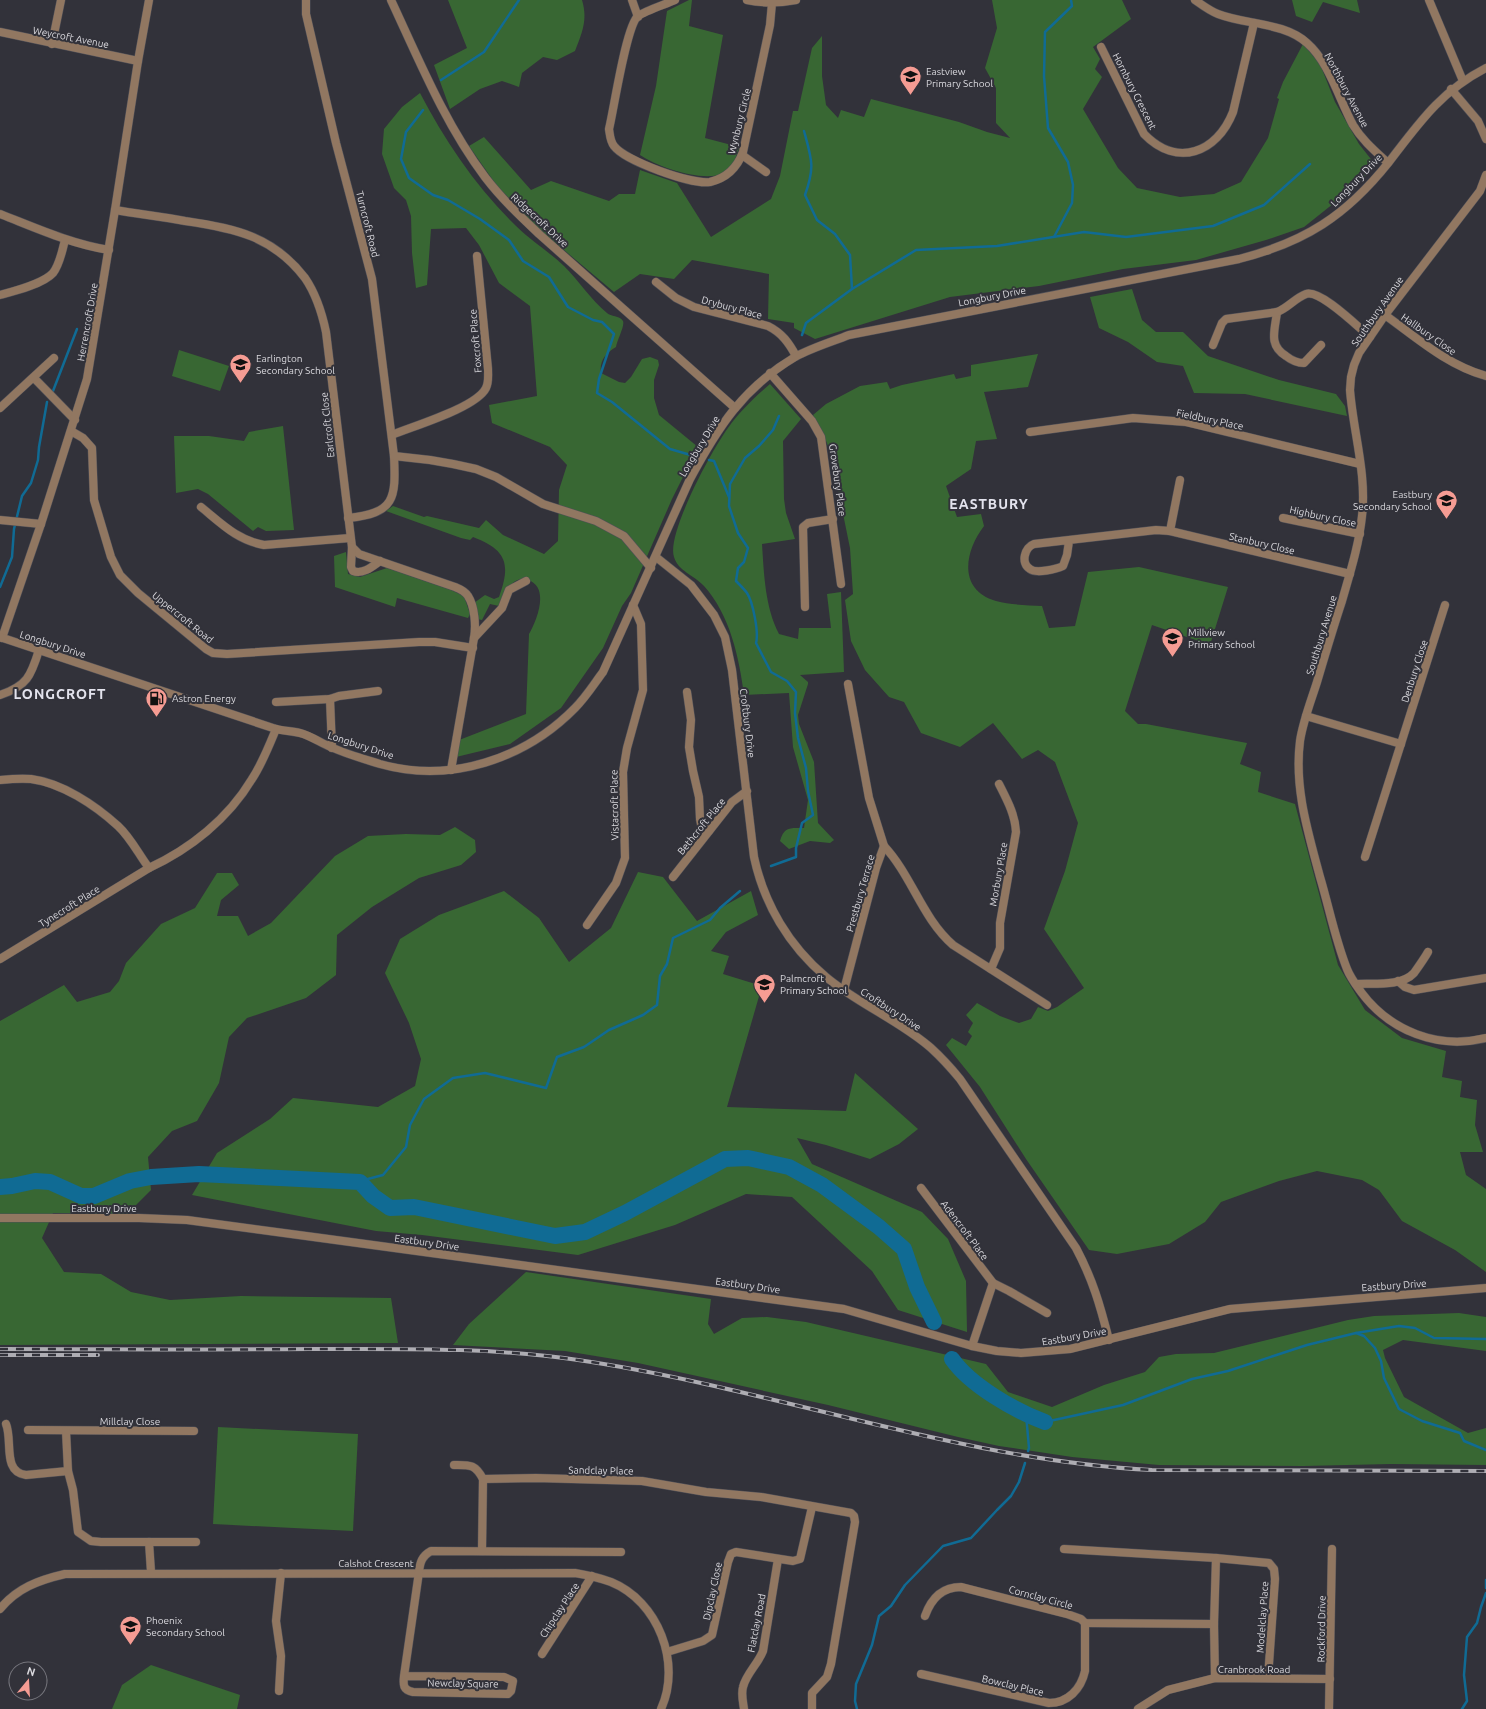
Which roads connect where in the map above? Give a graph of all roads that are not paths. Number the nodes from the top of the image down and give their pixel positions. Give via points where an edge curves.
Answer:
1 (61, 0) edge
2 (149, 0) edge
3 (306, 0) edge
4 (391, 0) edge
5 (632, 0) edge
6 (675, 0) edge
7 (747, 0) edge
8 (796, 0) edge
9 (1195, 0) edge
10 (1429, 0) edge
11 (772, 3) junction
12 (638, 17) junction
13 (1254, 23) junction
14 (0, 32) edge
15 (52, 44) junction
16 (1101, 47) dead end
17 (138, 61) junction
18 (1486, 68) edge
19 (1463, 81) junction
20 (1451, 89) junction
21 (1486, 139) edge
22 (742, 154) junction
23 (1388, 163) junction
24 (766, 172) dead end
25 (1486, 175) edge
26 (1483, 193) edge
27 (115, 210) junction
28 (0, 214) edge
29 (65, 240) junction
30 (109, 250) junction
31 (478, 256) dead end
32 (656, 282) dead end
33 (0, 295) edge
34 (1277, 312) junction
35 (1385, 314) junction
36 (1370, 336) junction
37 (1213, 345) dead end
38 (1321, 345) dead end
39 (796, 356) junction
40 (54, 358) dead end
41 (770, 373) junction
42 (1486, 376) edge
43 (34, 378) junction
44 (0, 408) edge
45 (735, 408) junction
46 (75, 420) junction
47 (71, 431) junction
48 (1030, 432) dead end
49 (392, 435) junction
50 (394, 456) junction
51 (1360, 464) junction
52 (1180, 480) dead end
53 (201, 507) dead end
54 (348, 518) junction
55 (1283, 518) dead end
56 (833, 519) junction
57 (0, 520) edge
58 (41, 524) junction
59 (1170, 531) junction
60 (1360, 534) junction
61 (350, 538) junction
62 (1069, 541) junction
63 (352, 546) junction
64 (656, 557) junction
65 (380, 561) junction
66 (651, 568) junction
67 (1350, 574) junction
68 (526, 581) dead end
69 (841, 584) dead end
70 (1445, 605) dead end
71 (633, 606) junction
72 (805, 607) dead end
73 (1, 637) edge
74 (474, 638) junction
75 (473, 648) junction
76 (39, 650) junction
77 (848, 684) dead end
78 (378, 691) dead end
79 (687, 692) dead end
80 (0, 695) edge
81 (330, 699) junction
82 (276, 702) dead end
83 (1306, 716) junction
84 (276, 729) junction
85 (1401, 744) junction
86 (332, 748) junction
87 (451, 770) junction
88 (0, 780) edge
89 (999, 784) dead end
90 (747, 791) junction
91 (709, 831) junction
92 (884, 846) junction
93 (1365, 857) dead end
94 (149, 868) junction
95 (674, 877) dead end
96 (587, 925) dead end
97 (1428, 952) dead end
98 (0, 959) edge
99 (991, 969) junction
100 (1486, 978) edge
101 (1398, 981) junction
102 (1356, 984) junction
103 (844, 990) junction
104 (1047, 1005) dead end
105 (1486, 1038) edge
106 (921, 1188) dead end
107 (0, 1218) edge
108 (993, 1283) junction
109 (1486, 1288) edge
110 (1047, 1313) dead end
111 (1109, 1340) junction
112 (972, 1346) junction
113 (6, 1424) dead end
114 (28, 1430) dead end
115 (66, 1431) junction
116 (194, 1431) dead end
117 (454, 1465) dead end
118 (68, 1471) junction
119 (483, 1479) junction
120 (812, 1507) junction
121 (149, 1542) junction
122 (196, 1542) dead end
123 (1064, 1549) dead end
124 (1332, 1549) dead end
125 (482, 1551) junction
126 (621, 1552) dead end
127 (1216, 1558) junction
128 (778, 1559) junction
129 (151, 1572) junction
130 (419, 1572) junction
131 (281, 1573) junction
132 (592, 1576) junction
133 (0, 1609) edge
134 (925, 1616) dead end
135 (1085, 1623) junction
136 (1214, 1624) junction
137 (667, 1652) junction
138 (542, 1654) dead end
139 (921, 1674) dead end
140 (404, 1676) junction
141 (1216, 1678) junction
142 (1268, 1678) junction
143 (1330, 1679) junction
144 (279, 1691) dead end
145 (661, 1709) edge
146 (744, 1709) edge
147 (812, 1709) edge
148 (1138, 1709) edge
149 (1329, 1709) edge

1 - 15 street
2 - 17 street, Herrencroft Drive
3 - 49 street, Turncroft Road via 306,14 336,143 372,279
4 - 45 street, Ridgecroft Drive via 446,116 490,183 539,234
5 - 12 street
6 - 12 street
7 - 11 street
8 - 11 street
9 - 13 street, Northbury Avenue via 1217,14
10 - 19 street
11 - 22 street, Wynbury Circle via 770,25
12 - 22 street, Wynbury Circle via 629,36 609,129 614,147 648,167 698,182 709,182 726,176 734,169
13 - 16 street, Hornbury Crescent via 1229,123 1214,141 1188,153 1162,148 1144,134
13 - 23 street, Northbury Avenue via 1298,36 1316,51 1360,136
14 - 15 street, Weycroft Avenue
15 - 17 street, Weycroft Avenue
17 - 27 street, Herrencroft Drive
18 - 19 street, Longbury Drive
19 - 20 street, Longbury Drive
20 - 21 street via 1478,121
20 - 23 street, Longbury Drive via 1416,126
22 - 24 street
23 - 39 street, Longbury Drive via 1336,216 1300,238 1263,253 867,331 849,335
25 - 26 street, Southbury Avenue
26 - 35 street, Southbury Avenue
27 - 30 street, Herrencroft Drive
27 - 54 street, Earlcroft Close via 224,227 248,234 276,250 293,264 305,279 321,310 326,332
28 - 29 street
29 - 30 street
29 - 33 street via 58,265 52,273 29,286
30 - 46 street, Herrencroft Drive via 87,379
31 - 49 street, Foxcroft Place via 488,369 486,388 472,402
32 - 39 street, Drybury Place via 676,298 694,307 775,330 788,342
34 - 36 street via 1284,310 1304,295 1314,294
34 - 37 street via 1226,319
34 - 38 street via 1274,342 1280,353 1291,360 1304,363
35 - 36 street, Southbury Avenue
35 - 42 street, Hallbury Close via 1444,358
36 - 51 street, Southbury Avenue via 1359,353 1351,377
39 - 41 street, Longbury Drive
40 - 43 street
41 - 45 street, Longbury Drive
41 - 56 street, Grovebury Place via 818,429 824,450
43 - 44 street
43 - 46 street
45 - 64 street, Longbury Drive via 715,434 694,472
46 - 47 street, Herrencroft Drive
47 - 58 street, Herrencroft Drive
47 - 75 street, Uppercroft Road via 83,438 92,448 94,500 111,557 120,575 138,593 213,653 427,642
48 - 51 street, Fieldbury Place via 1133,418 1172,420
49 - 50 street, Turncroft Road
50 - 54 street via 395,483 393,495 387,505 379,512 368,516
50 - 66 street via 476,469 496,477 543,504 596,520 624,536
51 - 60 street, Southbury Avenue via 1363,514
52 - 59 street
53 - 61 street via 234,534 253,543 264,545
54 - 61 street, Earlcroft Close
55 - 60 street, Highbury Close
56 - 69 street, Grovebury Place
56 - 72 street via 803,527
57 - 58 street
58 - 73 street, Herrencroft Drive
59 - 62 street, Stanbury Close via 1145,530
59 - 67 street, Stanbury Close
60 - 67 street, Southbury Avenue
61 - 63 street, Earlcroft Close
62 - 62 street, Stanbury Close via 1042,542 1029,546 1026,550 1026,565 1034,571 1058,569 1063,566
63 - 65 street via 359,554
63 - 65 street, Earlcroft Close via 353,571 363,572
64 - 66 street, Longbury Drive
64 - 90 street, Croftbury Drive via 691,585 714,615 725,637 732,670
65 - 74 street via 455,586 465,592 474,620
66 - 71 street, Longbury Drive
67 - 83 street, Southbury Avenue
68 - 74 street via 510,590 502,608
70 - 85 street, Denbury Close
71 - 87 street, Longbury Drive via 603,672 575,708 535,741 476,766
71 - 96 street, Vistacroft Place via 641,624 643,690 623,767 625,858 616,883
73 - 76 street, Longbury Drive
74 - 75 street
75 - 87 street
76 - 80 street via 29,678 14,690
76 - 84 street, Longbury Drive
77 - 92 street, Prestbury Terrace via 869,798
78 - 81 street
79 - 91 street via 691,720 691,758 698,791 700,819 701,824
81 - 82 street
81 - 86 street
83 - 85 street
83 - 102 street, Southbury Avenue via 1300,741 1298,768 1304,816 1337,939 1347,969
84 - 86 street, Longbury Drive via 301,733
84 - 94 street, Tynecroft Place via 252,779 226,814 196,840
85 - 93 street, Denbury Close
86 - 87 street, Longbury Drive via 398,768
88 - 94 street via 30,779 67,791 119,827
89 - 99 street, Morbury Place via 1011,808 1016,832 1000,923 1000,948
90 - 91 street, Bethcroft Place via 732,802
90 - 103 street, Croftbury Drive via 754,857 758,878 767,901 796,947 826,978
91 - 95 street, Bethcroft Place
92 - 99 street via 897,860 937,929 953,945
92 - 103 street, Prestbury Terrace
94 - 98 street, Tynecroft Place
97 - 101 street via 1413,974
99 - 104 street
100 - 101 street via 1414,990
101 - 102 street
102 - 105 street, Southbury Avenue via 1370,1004 1388,1020 1408,1031 1445,1042
103 - 111 street, Croftbury Drive via 930,1047 960,1079 1076,1248 1095,1288
106 - 108 street, Adencroft Place
107 - 112 street, Eastbury Drive via 187,1220 838,1308
108 - 110 street, Adencroft Place
108 - 112 street
109 - 111 street, Eastbury Drive via 1230,1309
111 - 112 street, Eastbury Drive via 1070,1349 1021,1353
113 - 118 street via 10,1436 10,1463 13,1469 20,1474
114 - 115 street, Millclay Close
115 - 116 street, Millclay Close
115 - 118 street
117 - 119 street via 475,1467
118 - 121 street via 73,1490 75,1522 78,1532 83,1537 91,1541
119 - 120 street, Sandclay Place via 642,1481 761,1497
119 - 125 street
120 - 128 street, Dipclay Close via 800,1559
120 - 147 street via 844,1511 854,1516 855,1522 831,1664 827,1677 812,1693
121 - 122 street
121 - 129 street
123 - 127 street, Modelclay Place
124 - 143 street, Rockford Drive
125 - 126 street
125 - 130 street via 431,1551 422,1558
127 - 136 street
127 - 142 street, Modelclay Place via 1262,1561 1269,1563 1274,1569
128 - 137 street, Dipclay Close via 736,1552 731,1554 712,1635 703,1641
128 - 146 street, Flatclay Road via 762,1651 742,1688
129 - 131 street, Calshot Crescent
129 - 133 street, Calshot Crescent via 65,1574 39,1580 23,1588
130 - 131 street, Calshot Crescent
130 - 132 street, Calshot Crescent
130 - 140 street
131 - 144 street via 276,1621 281,1656
132 - 137 street, Calshot Crescent via 612,1582 644,1606 659,1630
132 - 138 street, Chipclay Place
134 - 135 street, Cornclay Circle via 937,1595 954,1587 962,1587 1067,1614
135 - 136 street, Cornclay Circle
135 - 139 street, Bowclay Place via 1084,1677 1076,1691 1063,1701 1049,1703
136 - 141 street
137 - 145 street, Calshot Crescent via 668,1683
140 - 140 street, Newclay Square via 504,1677 513,1681 513,1686 508,1694 413,1692 405,1689
141 - 142 street, Cranbrook Road
141 - 148 street, Cranbrook Road via 1168,1690
142 - 143 street, Cranbrook Road
143 - 149 street, Rockford Drive

